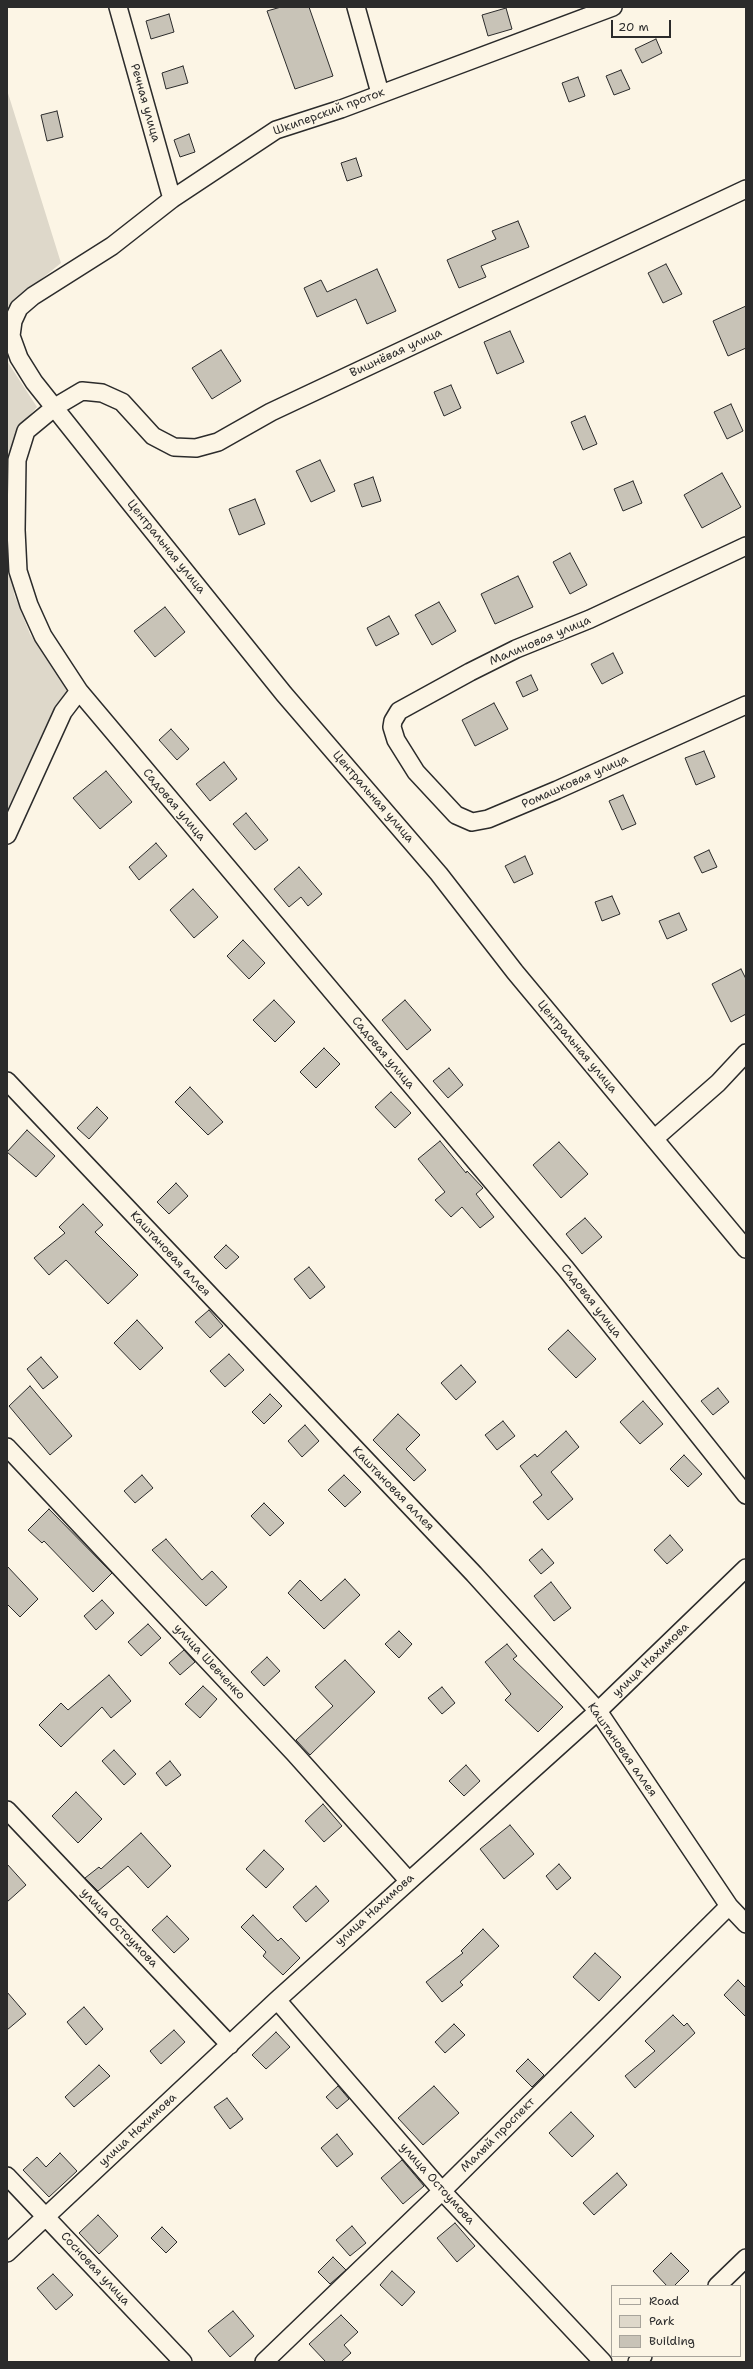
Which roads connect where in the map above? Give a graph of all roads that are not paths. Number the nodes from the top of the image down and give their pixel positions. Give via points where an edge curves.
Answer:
1 (118, 7) edge
2 (356, 7) edge
3 (613, 7) edge
4 (592, 11) edge
5 (380, 93) junction
6 (746, 189) edge
7 (172, 199) junction
8 (11, 336) joint
9 (55, 407) junction
10 (746, 546) edge
11 (30, 605) joint
12 (79, 690) junction
13 (746, 706) edge
14 (416, 772) joint
15 (7, 835) edge
16 (746, 1053) edge
17 (7, 1081) edge
18 (654, 1139) junction
19 (746, 1249) edge
20 (7, 1447) edge
21 (746, 1495) edge
22 (746, 1568) edge
23 (598, 1711) junction
24 (7, 1810) edge
25 (408, 1880) junction
26 (729, 1906) junction
27 (746, 1924) edge
28 (276, 2000) junction
29 (230, 2045) junction
30 (7, 2176) edge
31 (442, 2191) junction
32 (45, 2216) junction
33 (7, 2253) edge
34 (746, 2258) edge
35 (718, 2285) edge
36 (183, 2362) edge
37 (264, 2362) edge
38 (603, 2362) edge

1 - 7 street, Речная улица
2 - 5 street
3 - 4 street, Шкиперский проток
4 - 5 street, Шкиперский проток
5 - 7 street, Шкиперский проток via 276,130
6 - 9 street, Вишнёвая улица via 271,412 218,442 196,448 174,447 153,436 122,402 102,393 82,391
7 - 8 street, Шкиперский проток via 112,246 33,296 20,308 13,321
8 - 9 street, Центральная улица via 19,358 34,382
9 - 11 street, Вишнёвая улица via 26,431 17,460 18,571
9 - 18 street, Центральная улица via 279,687 439,874 514,972
10 - 14 street, Малиновая улица via 590,619 516,650 399,711 392,727 396,740
11 - 12 street, Садовая улица via 43,636
12 - 15 street via 64,712
12 - 21 street, Садовая улица via 566,1269
13 - 14 street, Ромашковая улица via 488,819 472,822 456,815
16 - 18 street via 718,1083
17 - 23 street, Каштановая аллея via 474,1574
18 - 19 street, Центральная улица
20 - 25 street, улица Шевченко via 294,1753
22 - 23 street, улица Нахимова
23 - 25 street, улица Нахимова
23 - 26 street, Каштановая аллея
24 - 29 street, улица Остоумова
25 - 28 street, улица Нахимова
26 - 27 street, Каштановая аллея
26 - 31 street, Малый проспект
28 - 29 street, улица Нахимова
28 - 31 street, улица Остоумова
29 - 32 street, улица Нахимова
30 - 32 street, Сосновая улица
31 - 37 street, Малый проспект
31 - 38 street, улица Остоумова
32 - 33 street, улица Нахимова
32 - 36 street, Сосновая улица
34 - 35 street

